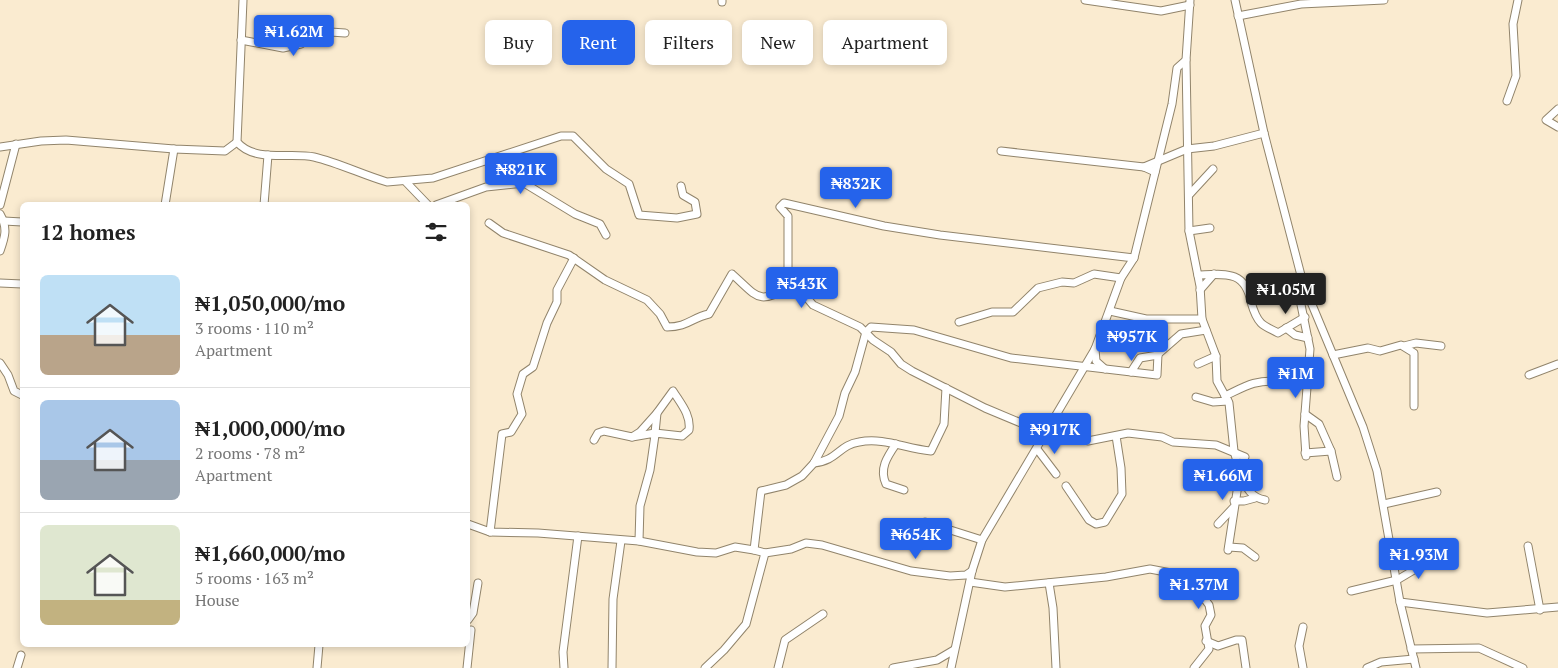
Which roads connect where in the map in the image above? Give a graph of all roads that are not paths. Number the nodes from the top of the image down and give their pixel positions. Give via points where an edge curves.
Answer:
1 (243, 0) edge
2 (1086, 0) edge
3 (1235, 0) edge
4 (1384, 0) edge
5 (1518, 0) edge
6 (1190, 2) edge
7 (1301, 2) edge
8 (1238, 16) junction
9 (345, 33) dead end
10 (241, 40) junction
11 (1186, 60) junction
12 (1507, 101) dead end
13 (1558, 109) edge
14 (1558, 127) edge
15 (1264, 133) junction
16 (237, 142) junction
17 (16, 144) junction
18 (0, 147) edge
19 (174, 149) junction
20 (1187, 149) junction
21 (1001, 151) dead end
22 (268, 155) junction
23 (1158, 162) junction
24 (1144, 167) junction
25 (1213, 169) dead end
26 (1155, 172) junction
27 (406, 182) junction
28 (681, 186) dead end
29 (1189, 195) junction
30 (165, 202) edge
31 (264, 202) edge
32 (425, 202) edge
33 (444, 202) edge
34 (0, 205) edge
35 (0, 214) edge
36 (4, 221) junction
37 (20, 222) edge
38 (489, 223) dead end
39 (1210, 228) dead end
40 (1189, 231) junction
41 (606, 235) dead end
42 (0, 251) edge
43 (574, 258) junction
44 (1134, 258) junction
45 (1214, 274) junction
46 (1198, 275) junction
47 (1122, 278) junction
48 (0, 283) edge
49 (1303, 283) junction
50 (20, 284) edge
51 (791, 286) junction
52 (1200, 290) junction
53 (1250, 294) junction
54 (1299, 295) junction
55 (1110, 311) junction
56 (1305, 317) junction
57 (1202, 319) junction
58 (959, 322) dead end
59 (1286, 328) junction
60 (1206, 330) junction
61 (866, 332) junction
62 (1308, 338) junction
63 (1403, 346) junction
64 (1440, 346) dead end
65 (1095, 349) junction
66 (1158, 355) junction
67 (1333, 355) junction
68 (1216, 356) junction
69 (0, 363) edge
70 (1198, 364) dead end
71 (1558, 364) edge
72 (1086, 366) junction
73 (1105, 370) junction
74 (1131, 372) junction
75 (1529, 375) dead end
76 (1306, 384) junction
77 (946, 388) junction
78 (20, 394) edge
79 (1196, 397) dead end
80 (1226, 399) junction
81 (1414, 406) dead end
82 (657, 413) junction
83 (1305, 414) junction
84 (1048, 430) junction
85 (655, 433) junction
86 (1116, 436) junction
87 (632, 437) junction
88 (594, 440) dead end
89 (896, 444) junction
90 (1037, 449) junction
91 (1234, 451) junction
92 (1331, 451) junction
93 (1244, 457) dead end
94 (814, 463) junction
95 (1240, 472) junction
96 (1056, 474) dead end
97 (1337, 477) dead end
98 (1066, 486) dead end
99 (904, 490) dead end
100 (1437, 492) dead end
101 (1255, 498) junction
102 (1265, 500) dead end
103 (1234, 504) junction
104 (1384, 504) junction
105 (925, 522) dead end
106 (1218, 524) dead end
107 (470, 525) edge
108 (490, 532) junction
109 (578, 536) junction
110 (982, 540) junction
111 (621, 541) junction
112 (639, 542) junction
113 (1528, 546) dead end
114 (754, 550) junction
115 (766, 553) junction
116 (1255, 557) dead end
117 (1429, 562) dead end
118 (972, 570) junction
119 (1397, 580) junction
120 (970, 582) junction
121 (478, 583) dead end
122 (1049, 583) junction
123 (1351, 591) dead end
124 (1400, 602) junction
125 (1558, 607) edge
126 (1540, 610) junction
127 (470, 614) edge
128 (822, 614) dead end
129 (1303, 627) dead end
130 (1206, 641) junction
131 (319, 647) edge
132 (468, 647) edge
133 (954, 650) junction
134 (1411, 650) junction
135 (21, 655) dead end
136 (1414, 659) junction
137 (17, 668) edge
138 (318, 668) edge
139 (466, 668) edge
140 (564, 668) edge
141 (612, 668) edge
142 (705, 668) edge
143 (778, 668) edge
144 (893, 668) edge
145 (951, 668) edge
146 (1056, 668) edge
147 (1194, 668) edge
148 (1246, 668) edge
149 (1303, 668) edge
150 (1367, 668) edge
151 (1416, 668) edge
152 (1523, 668) edge

1 - 10 street
2 - 6 street via 1161,11
3 - 8 street
4 - 7 street
5 - 12 street via 1513,24 1516,76
6 - 11 street
7 - 8 street
8 - 15 street
9 - 10 street via 316,31 301,44 283,48
10 - 16 street
11 - 20 street
11 - 23 street via 1177,68
13 - 14 street via 1546,120
15 - 20 street via 1214,146
15 - 49 street
16 - 19 street via 225,151
16 - 22 street via 243,148
17 - 18 street
17 - 19 street via 66,140
17 - 34 street
19 - 30 street
20 - 23 street
20 - 29 street
21 - 24 street
22 - 27 street via 314,157 388,182
22 - 31 street
23 - 24 street
23 - 26 street
24 - 26 street
25 - 29 street
26 - 44 street
27 - 28 street via 433,178 561,136 573,136 606,169 629,184 639,214 677,218 697,214 695,202 683,195
27 - 32 street
29 - 40 street
33 - 41 street via 486,187 524,183 575,214 600,224
35 - 36 street
36 - 37 street
36 - 42 street via 5,242
38 - 43 street via 503,233 548,246
39 - 40 street
40 - 46 street
43 - 51 street via 605,280 647,300 667,327 688,325 697,317 709,314 732,274 761,298
43 - 108 street via 557,290 557,302 546,323 533,367 523,374 518,394 522,414 511,432 502,434
44 - 47 street
44 - 51 street via 940,235 784,203 780,207 788,216 788,276
45 - 46 street
45 - 52 street
45 - 53 street via 1240,279
46 - 52 street
47 - 55 street
47 - 58 street via 1094,274 1074,283 1062,282 1038,288 1013,312 992,312
48 - 50 street
49 - 54 street via 1298,290
49 - 67 street
51 - 61 street via 802,292 813,305
52 - 57 street
53 - 54 street via 1276,292
53 - 59 street via 1253,310 1261,323 1278,333
54 - 56 street
55 - 57 street via 1146,319
55 - 65 street
56 - 59 street
56 - 62 street
57 - 60 street
59 - 62 street via 1295,335
60 - 66 street via 1181,334
60 - 68 street
61 - 72 street via 875,326 902,328 998,356
61 - 77 street via 896,356 901,364
61 - 94 street via 839,416
62 - 76 street
63 - 64 street via 1416,343
63 - 67 street
63 - 81 street via 1414,354
65 - 72 street
65 - 73 street via 1096,362
66 - 74 street via 1140,358
66 - 74 street via 1158,375
67 - 104 street via 1364,427
68 - 70 street
68 - 80 street via 1217,381
69 - 78 street via 14,391
71 - 75 street
72 - 73 street
72 - 84 street
73 - 74 street
76 - 80 street via 1250,383
76 - 83 street
77 - 84 street via 1004,416
77 - 89 street via 944,424 931,451
79 - 80 street via 1213,402
80 - 91 street
82 - 85 street
82 - 85 street via 673,391 690,422 690,430 682,436
82 - 87 street
83 - 92 street via 1319,424
83 - 92 street via 1306,455
84 - 86 street via 1088,441
84 - 90 street
85 - 87 street
85 - 112 street via 650,470 640,506
86 - 91 street via 1128,433 1162,436 1173,442 1210,444
86 - 98 street via 1122,494 1106,522 1096,524 1089,520
87 - 88 street via 604,431 598,433
89 - 94 street via 878,440 857,442 829,461
89 - 99 street via 883,467 882,477 886,484
90 - 96 street
90 - 110 street
91 - 93 street
91 - 95 street
92 - 97 street
94 - 114 street via 802,476 786,485 761,491
95 - 101 street
95 - 103 street
100 - 104 street
101 - 102 street
101 - 103 street
103 - 106 street
103 - 116 street via 1228,549 1243,548
104 - 119 street
105 - 110 street
107 - 108 street
108 - 109 street
109 - 111 street
109 - 140 street via 563,652
110 - 118 street
111 - 112 street
111 - 141 street via 613,599
112 - 114 street via 697,552 716,553 734,547
113 - 126 street
114 - 115 street
115 - 118 street via 806,543 911,571 950,576 966,575
115 - 142 street via 746,624
117 - 119 street
118 - 120 street
119 - 123 street
119 - 124 street
120 - 122 street via 1005,587
120 - 133 street
121 - 127 street
122 - 130 street via 1150,569 1171,573 1195,586 1209,606 1211,615 1205,626
122 - 146 street
124 - 126 street via 1486,613
124 - 134 street
125 - 126 street
128 - 143 street via 785,640
129 - 149 street via 1299,646
130 - 147 street via 1209,649
130 - 148 street via 1218,646 1242,640
131 - 138 street
132 - 139 street
133 - 144 street via 937,660
133 - 145 street
134 - 136 street
134 - 152 street via 1479,648
135 - 137 street
136 - 150 street via 1381,662
136 - 151 street

